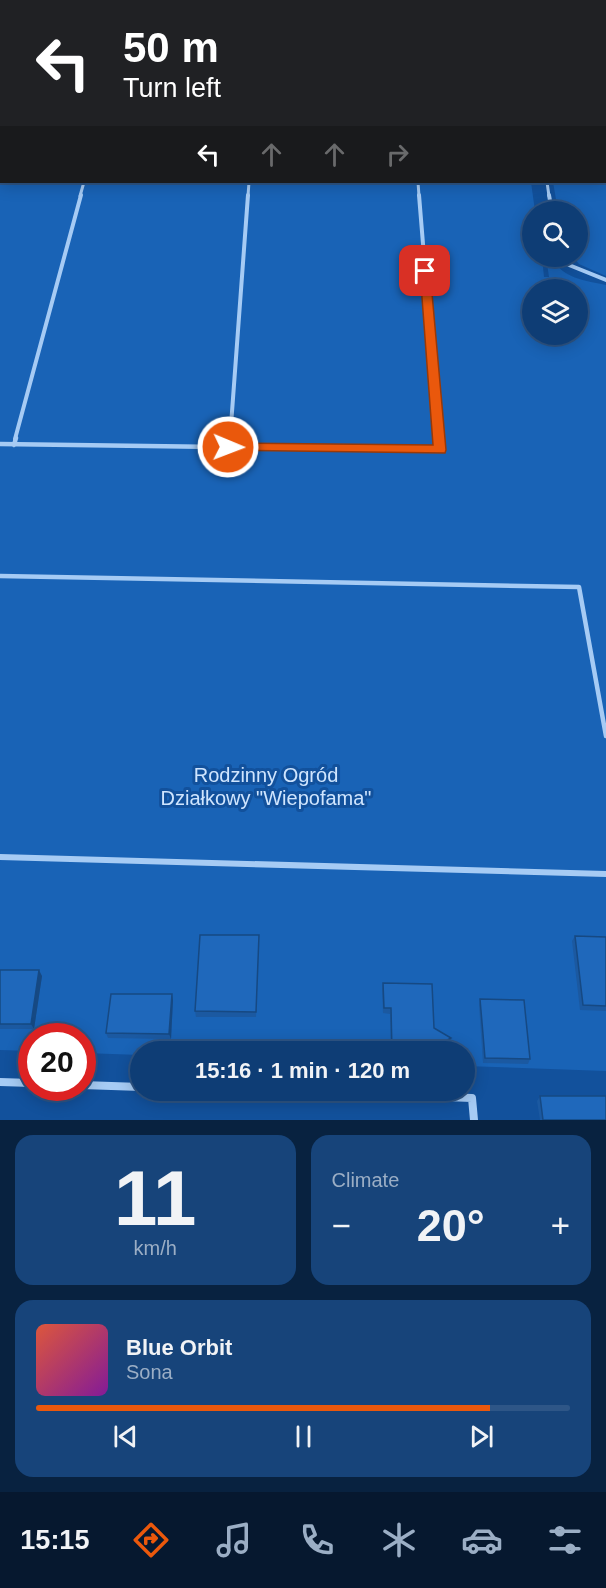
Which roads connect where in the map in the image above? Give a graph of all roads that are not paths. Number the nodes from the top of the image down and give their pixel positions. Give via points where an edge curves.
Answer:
1 (84, 183) edge
2 (249, 183) edge
3 (418, 183) edge
4 (547, 183) edge
5 (550, 201) edge
6 (572, 267) edge
7 (606, 280) edge
8 (0, 444) edge
9 (14, 445) junction
10 (228, 447) junction
11 (0, 576) edge
12 (606, 736) edge
13 (0, 857) edge
14 (606, 874) edge
15 (0, 1082) edge
16 (18, 1083) edge
17 (96, 1085) edge
18 (130, 1087) edge
19 (472, 1101) edge
20 (474, 1120) edge

1 - 9 lane
2 - 10 lane
3 - 10 lane via 440,450
4 - 5 lane
6 - 7 lane
8 - 9 lane
9 - 10 lane
11 - 12 lane via 579,587
13 - 14 lane
15 - 16 street
17 - 18 street
19 - 20 street

